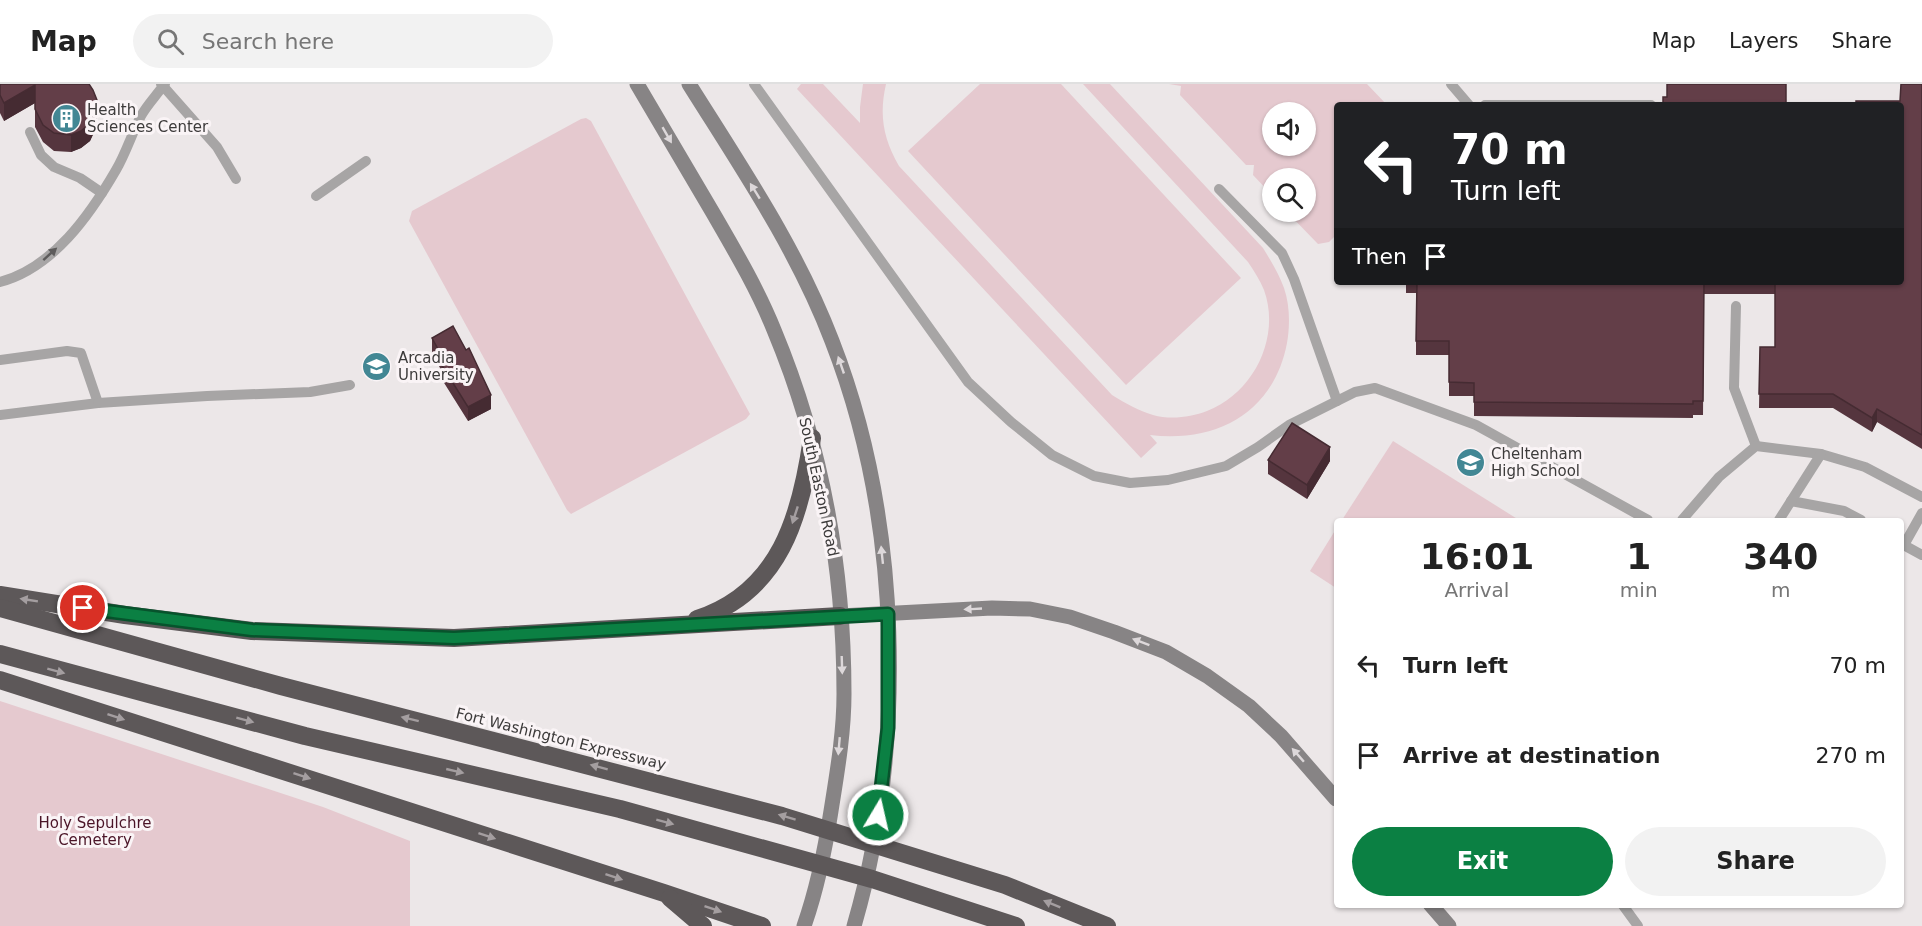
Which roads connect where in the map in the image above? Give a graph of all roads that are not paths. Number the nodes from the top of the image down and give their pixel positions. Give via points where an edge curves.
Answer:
1 (637, 84) edge
2 (689, 84) edge
3 (754, 84) edge
4 (1451, 84) edge
5 (163, 85) edge
6 (1466, 102) edge
7 (30, 132) dead end
8 (366, 161) dead end
9 (236, 179) dead end
10 (1219, 189) dead end
11 (102, 193) junction
12 (316, 196) dead end
13 (0, 282) edge
14 (1736, 306) dead end
15 (0, 360) edge
16 (350, 385) dead end
17 (1337, 401) junction
18 (98, 403) junction
19 (0, 415) edge
20 (812, 438) junction
21 (1756, 446) junction
22 (1821, 453) junction
23 (1922, 497) edge
24 (1791, 501) junction
25 (1922, 513) edge
26 (1644, 518) edge
27 (1684, 518) edge
28 (1780, 518) edge
29 (1858, 518) edge
30 (1904, 541) edge
31 (1904, 545) edge
32 (1922, 555) edge
33 (0, 595) edge
34 (0, 608) edge
35 (888, 614) junction
36 (840, 616) junction
37 (676, 626) junction
38 (0, 654) edge
39 (0, 681) edge
40 (1334, 797) edge
41 (664, 893) junction
42 (1433, 908) edge
43 (1625, 908) edge
44 (855, 924) edge
45 (703, 926) edge
46 (762, 926) edge
47 (804, 926) edge
48 (1016, 926) edge
49 (1107, 926) edge
50 (1449, 926) edge
51 (1638, 926) edge

1 -> 20 main road, South Easton Road via 738,257 769,319
35 -> 2 main road via 867,458 832,341 806,281 770,215
3 - 17 lane via 968,382 1052,455 1094,476 1130,483 1168,480 1226,466 1289,425
4 - 6 lane
5 - 9 lane via 217,147
5 - 11 lane via 142,114
7 - 11 lane via 41,155 54,167
8 - 12 lane
10 - 17 lane via 1282,253
13 -> 11 lane via 35,268 62,243
14 - 21 lane via 1734,388
15 - 18 lane via 67,351 81,353
16 - 18 lane via 310,392
17 - 26 lane via 1375,388 1476,425
18 - 19 lane
20 - 36 main road, South Easton Road via 831,534
20 -> 37 highway via 797,513 773,563 732,604
21 - 22 lane
21 - 27 lane via 1719,477
22 - 23 lane via 1865,467
22 - 24 lane
24 - 28 lane
24 - 29 lane via 1844,511
25 - 30 lane
31 - 32 lane
37 -> 33 highway via 454,638 264,631 136,617
49 -> 34 highway, Fort Washington Expressway via 1005,885 782,816 281,686
35 - 36 main road
40 -> 35 main road via 1249,706 1166,652 1070,617 1030,609
35 - 44 main road via 888,728 881,794
36 - 37 highway
36 -> 47 main road, South Easton Road via 844,695 836,779 826,844
38 -> 48 highway via 305,736 620,809 872,879
39 -> 41 highway
41 - 45 highway
41 -> 46 highway
42 - 50 main road
43 - 51 lane

